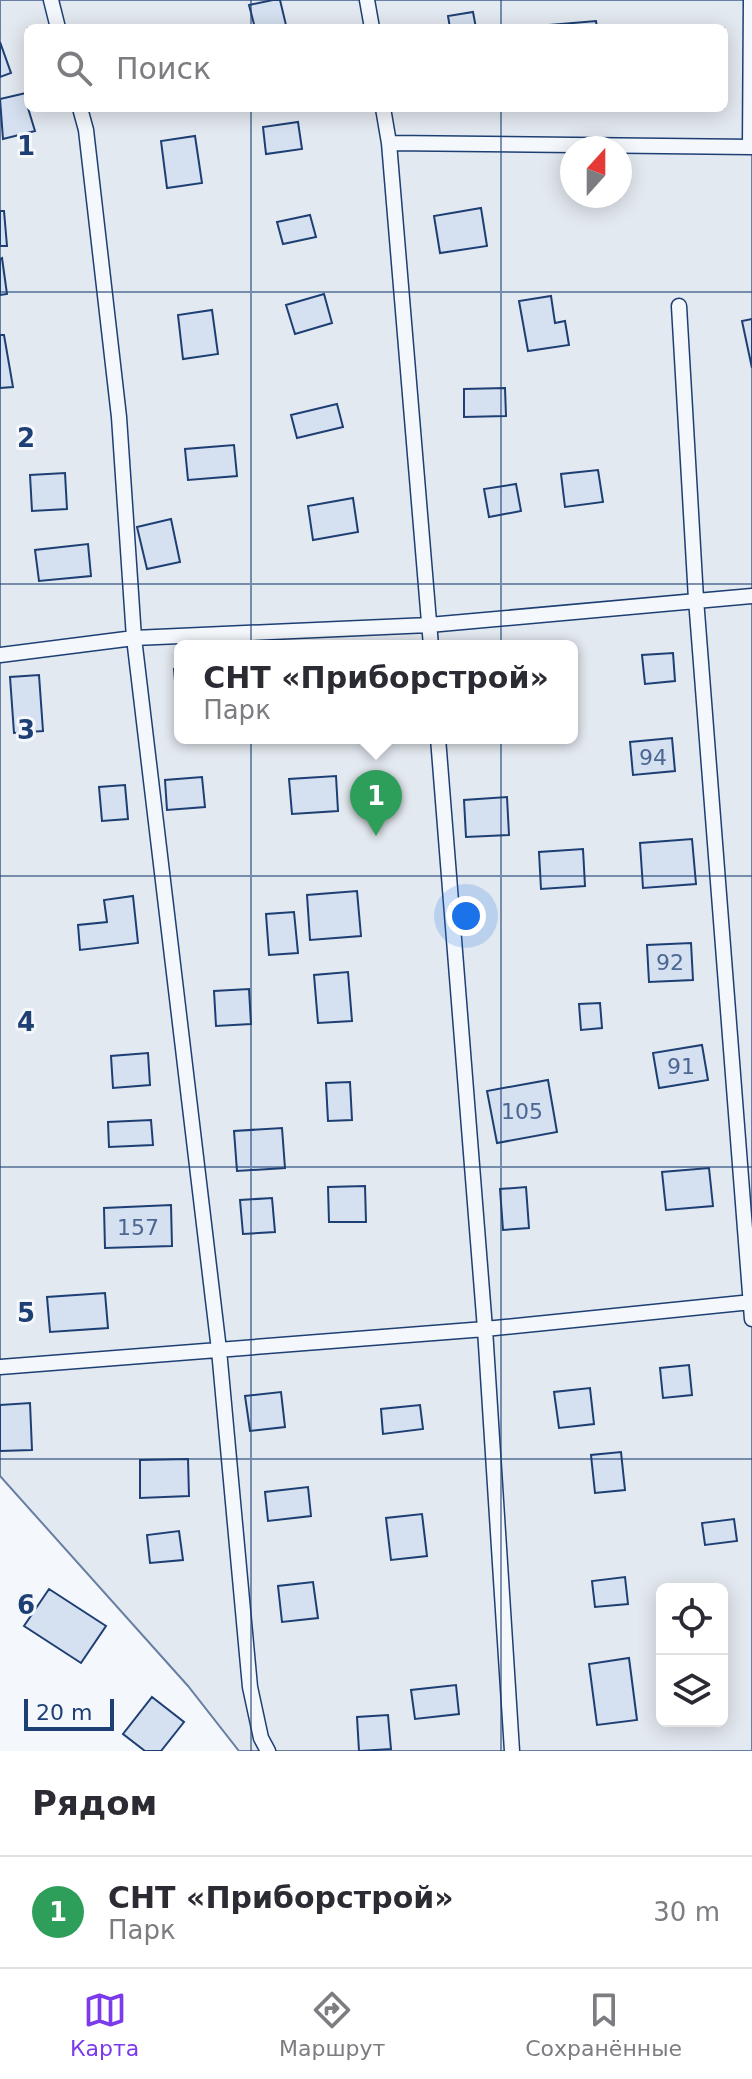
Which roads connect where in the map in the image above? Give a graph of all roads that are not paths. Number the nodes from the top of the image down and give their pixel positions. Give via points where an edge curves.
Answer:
1 (51, 0) edge
2 (367, 0) edge
3 (751, 0) edge
4 (57, 24) edge
5 (371, 24) edge
6 (81, 112) edge
7 (384, 112) edge
8 (389, 143) junction
9 (751, 147) edge
10 (679, 306) dead end
11 (752, 596) edge
12 (696, 599) junction
13 (429, 625) junction
14 (134, 638) junction
15 (430, 640) edge
16 (0, 655) edge
17 (438, 744) edge
18 (751, 1302) edge
19 (752, 1319) edge
20 (485, 1329) junction
21 (219, 1350) junction
22 (0, 1367) edge
23 (268, 1751) edge
24 (512, 1751) edge

1 - 4 lane
2 - 5 lane
3 - 9 lane
6 - 14 lane via 119,417
7 - 8 lane
8 - 9 lane
8 - 13 lane
10 - 12 lane
11 - 12 lane
12 - 13 lane
12 - 18 lane
13 - 14 lane
13 - 15 lane
14 - 16 lane
14 - 21 lane
17 - 20 lane
18 - 19 lane
18 - 20 lane
20 - 21 lane
20 - 24 lane
21 - 22 lane
21 - 23 lane via 250,1687

